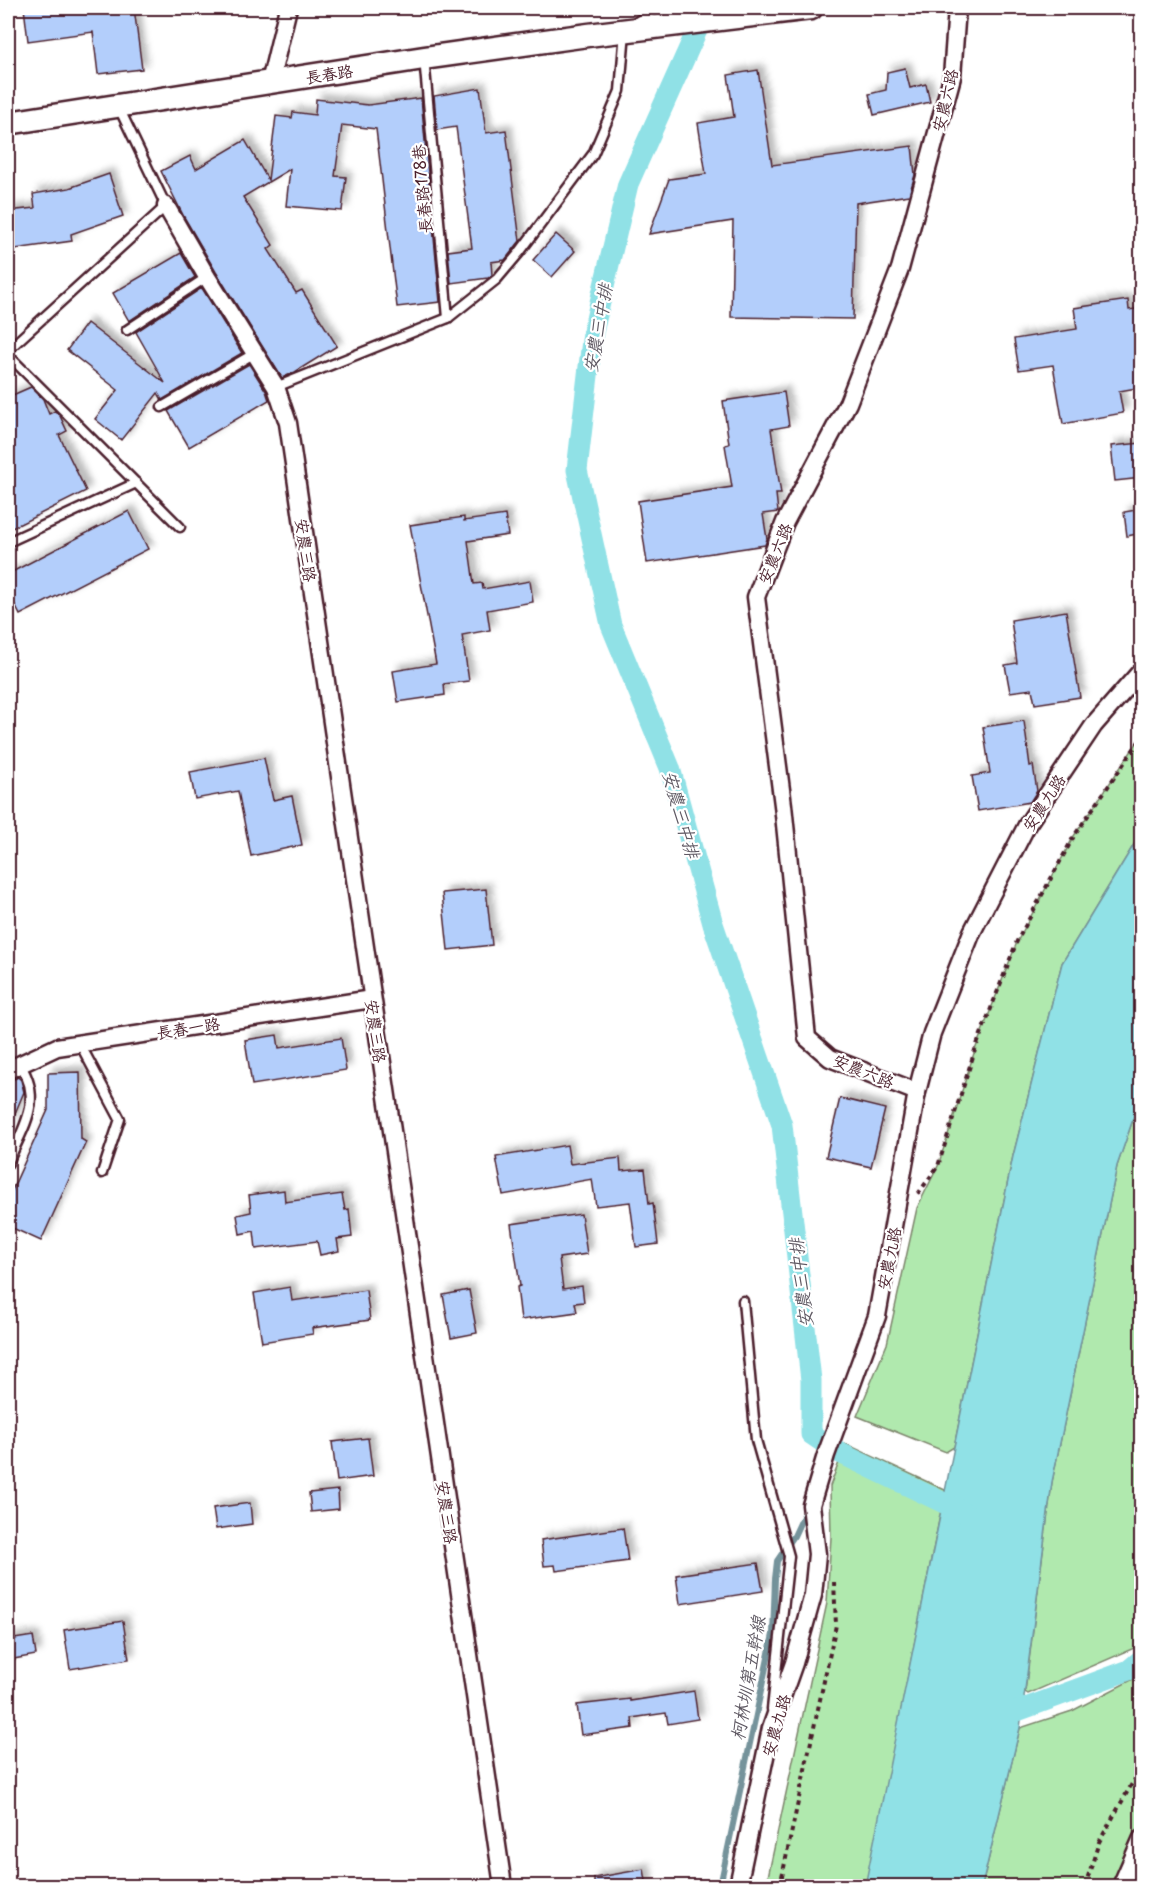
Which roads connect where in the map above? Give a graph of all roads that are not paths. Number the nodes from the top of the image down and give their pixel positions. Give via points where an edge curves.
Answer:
1 (288, 8) edge
2 (811, 8) edge
3 (957, 8) edge
4 (654, 18) edge
5 (625, 30) junction
6 (424, 58) junction
7 (270, 82) junction
8 (117, 105) junction
9 (8, 123) edge
10 (166, 206) junction
11 (207, 277) junction
12 (448, 318) junction
13 (127, 330) dead end
14 (8, 350) edge
15 (255, 353) junction
16 (8, 355) edge
17 (276, 387) junction
18 (162, 407) dead end
19 (136, 483) junction
20 (180, 527) dead end
21 (8, 542) edge
22 (1142, 670) edge
23 (372, 999) junction
24 (80, 1044) junction
25 (14, 1067) edge
26 (917, 1092) junction
27 (8, 1163) edge
28 (102, 1173) dead end
29 (742, 1301) dead end
30 (771, 1728) junction
31 (1142, 1838) edge
32 (503, 1887) edge
33 (738, 1887) edge
34 (1122, 1887) edge

1 - 7 street
2 - 4 street, 長春路 via 715,21
3 - 26 street, 安農六路 via 952,77 900,268 848,404 785,522 756,597 807,1038 830,1058
4 - 5 street, 長春路
5 - 6 street, 長春路
5 - 12 lane via 620,91 593,153 497,279
6 - 7 street, 長春路
6 - 12 lane, 長春路178巷
7 - 8 street, 長春路
8 - 9 street, 長春路
8 - 10 lane
10 - 11 street, 安農三路
10 - 14 lane
11 - 13 lane
11 - 15 street, 安農三路
12 - 17 lane
15 - 17 street, 安農三路
15 - 18 lane
16 - 19 lane
17 - 23 street, 安農三路 via 288,423
19 - 20 lane
19 - 21 lane
22 - 26 street, 安農九路 via 1094,725 1027,825 972,932 932,1033
23 - 24 street, 長春一路
23 - 32 street, 安農三路
24 - 25 street, 長春一路 via 57,1047
24 - 28 lane via 120,1119
25 - 27 lane via 30,1078 32,1106
26 - 30 street, 安農九路 via 877,1316 811,1505 817,1554 813,1595
29 - 30 lane via 756,1440 789,1556
30 - 33 street, 安農九路
31 - 34 street

